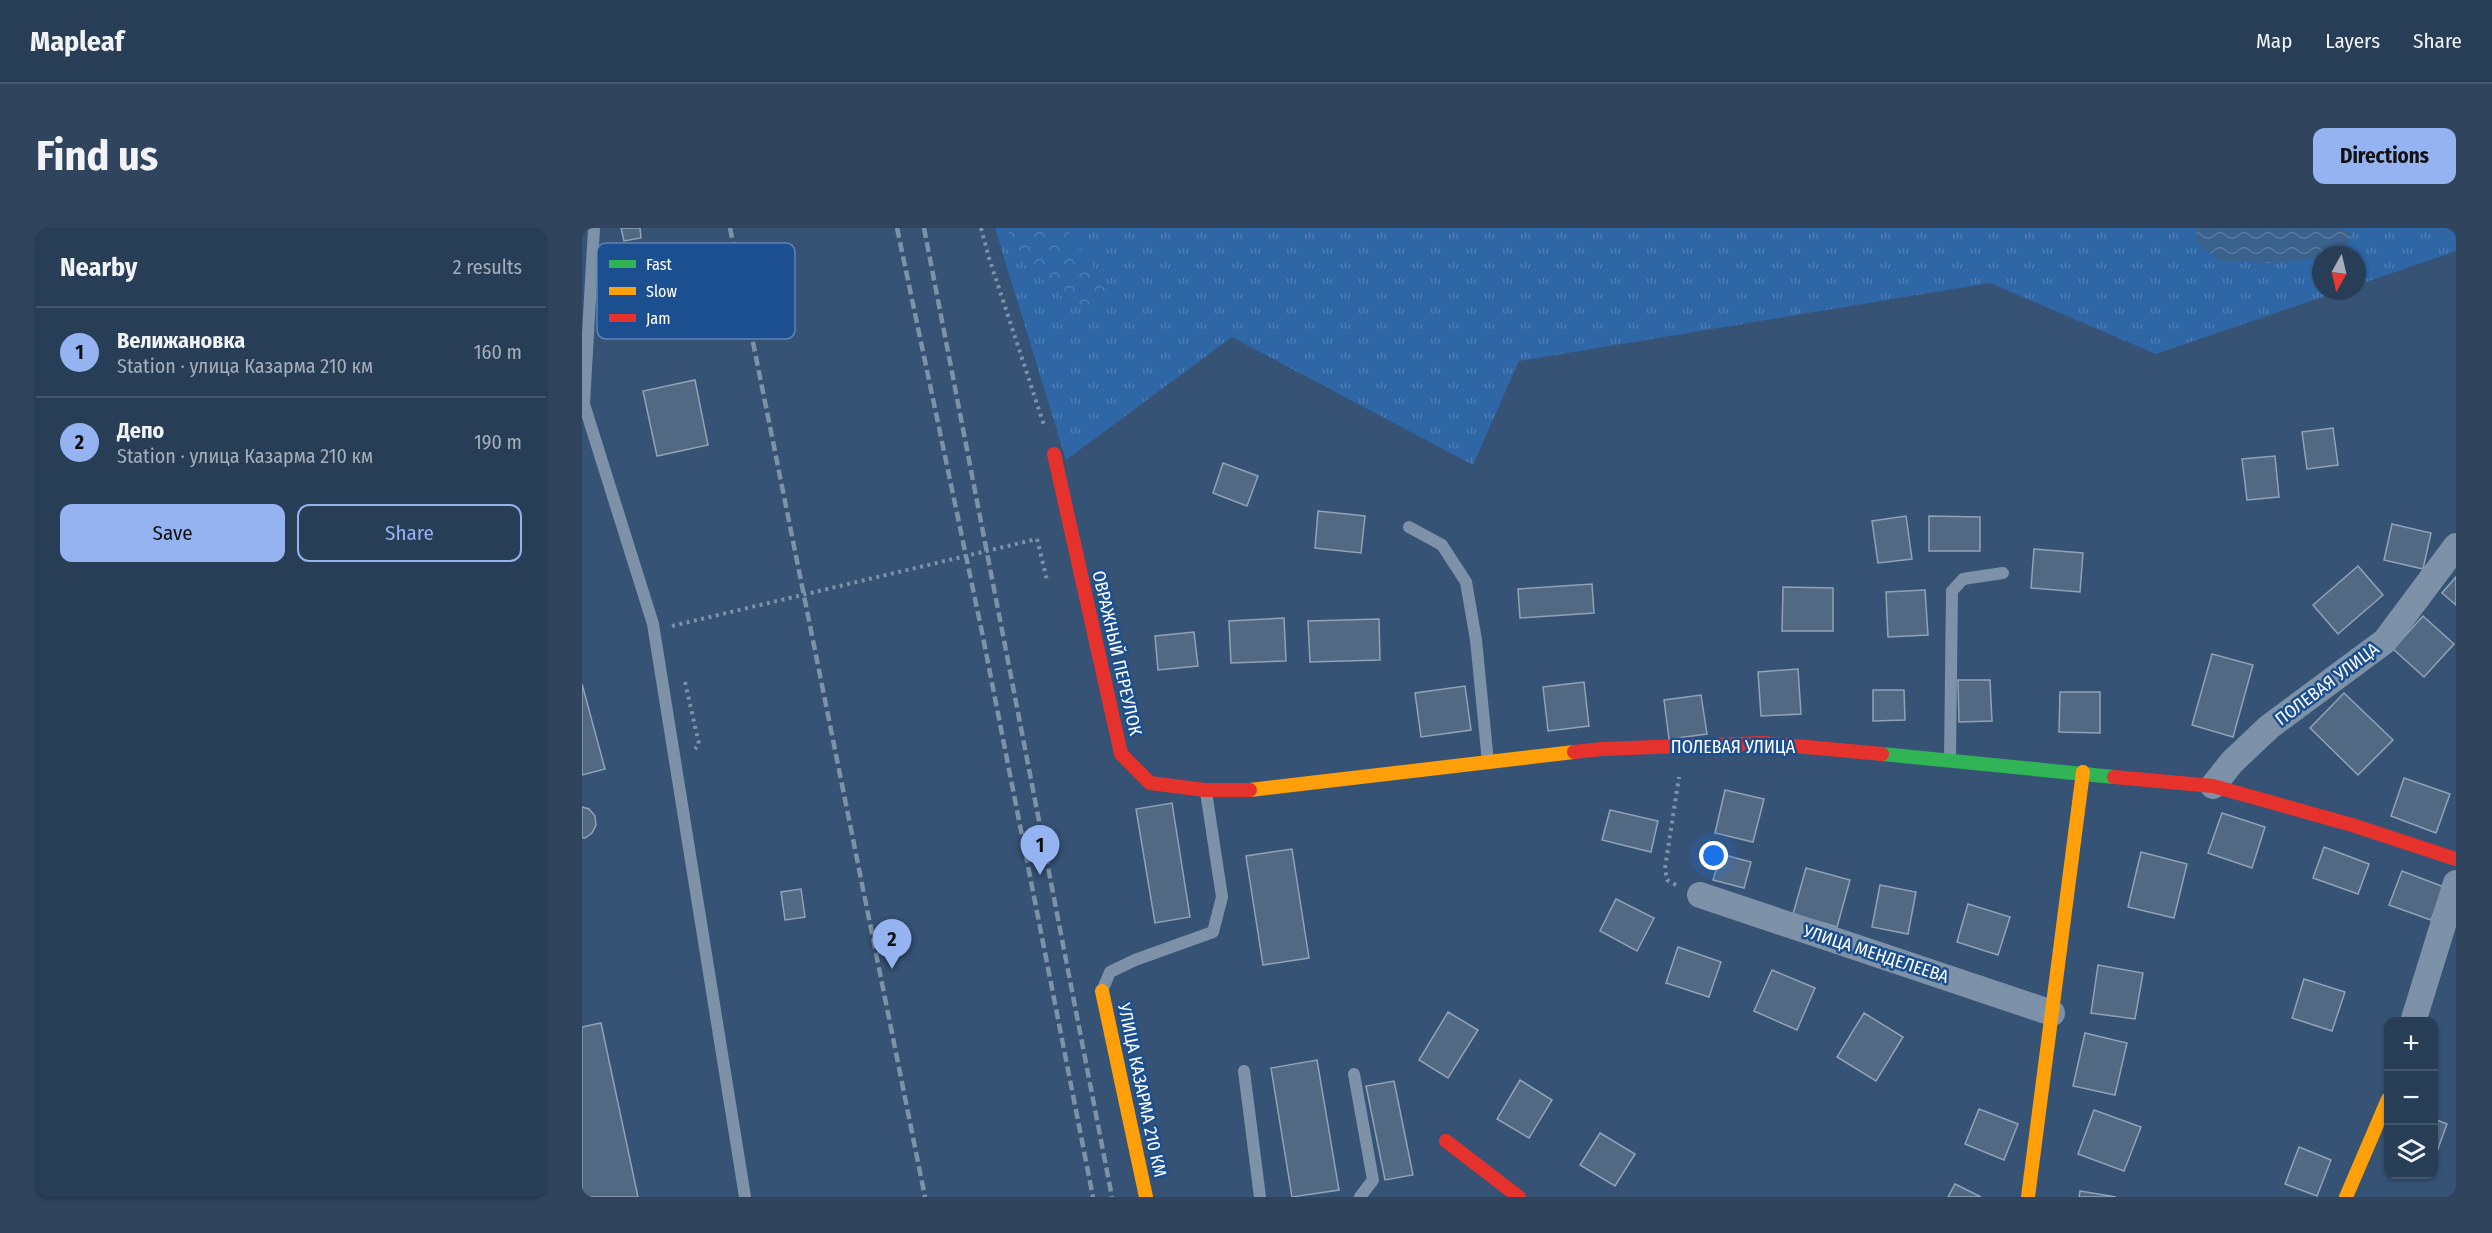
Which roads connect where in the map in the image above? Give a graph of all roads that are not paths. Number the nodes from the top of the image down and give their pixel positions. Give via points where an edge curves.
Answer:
1 (594, 228) edge
2 (584, 375) edge
3 (1054, 454) road end
4 (1409, 527) dead end
5 (2456, 546) edge
6 (2003, 573) dead end
7 (1950, 760) junction
8 (1488, 762) junction
9 (2083, 772) junction
10 (2213, 786) junction
11 (1205, 790) junction
12 (1254, 790) joint
13 (2456, 859) edge
14 (2456, 882) edge
15 (1700, 895) road end
16 (1102, 991) joint
17 (2052, 1012) junction
18 (2415, 1017) edge
19 (1244, 1071) dead end
20 (1354, 1074) dead end
21 (2384, 1108) edge
22 (1446, 1141) dead end
23 (745, 1197) edge
24 (1146, 1197) edge
25 (1260, 1197) edge
26 (1360, 1197) edge
27 (1519, 1197) edge
28 (2028, 1197) edge
29 (2346, 1197) edge

1 - 2 lane
2 - 23 lane via 584,404 653,624
3 - 11 street, ОВРАЖНЫЙ ПЕРЕУЛОК via 1122,754 1150,783
4 - 8 lane via 1442,545 1466,582
5 - 10 street, ПОЛЕВАЯ УЛИЦА via 2385,641 2270,727 2232,762
6 - 7 lane via 1963,579 1952,591
7 - 8 street, ПОЛЕВАЯ УЛИЦА via 1763,744 1602,749
7 - 9 street, ПОЛЕВАЯ УЛИЦА
8 - 12 street, ПОЛЕВАЯ УЛИЦА
9 - 10 street, ПОЛЕВАЯ УЛИЦА
9 - 17 street
10 - 13 street, ПОЛЕВАЯ УЛИЦА
11 - 12 street, ОВРАЖНЫЙ ПЕРЕУЛОК
11 - 16 lane via 1222,897 1213,932 1110,972
14 - 18 street
15 - 17 street, УЛИЦА МЕНДЕЛЕЕВА
16 - 24 street, УЛИЦА КАЗАРМА 210 КМ
17 - 28 street
19 - 25 lane
20 - 26 lane via 1373,1180
21 - 29 street
22 - 27 street

